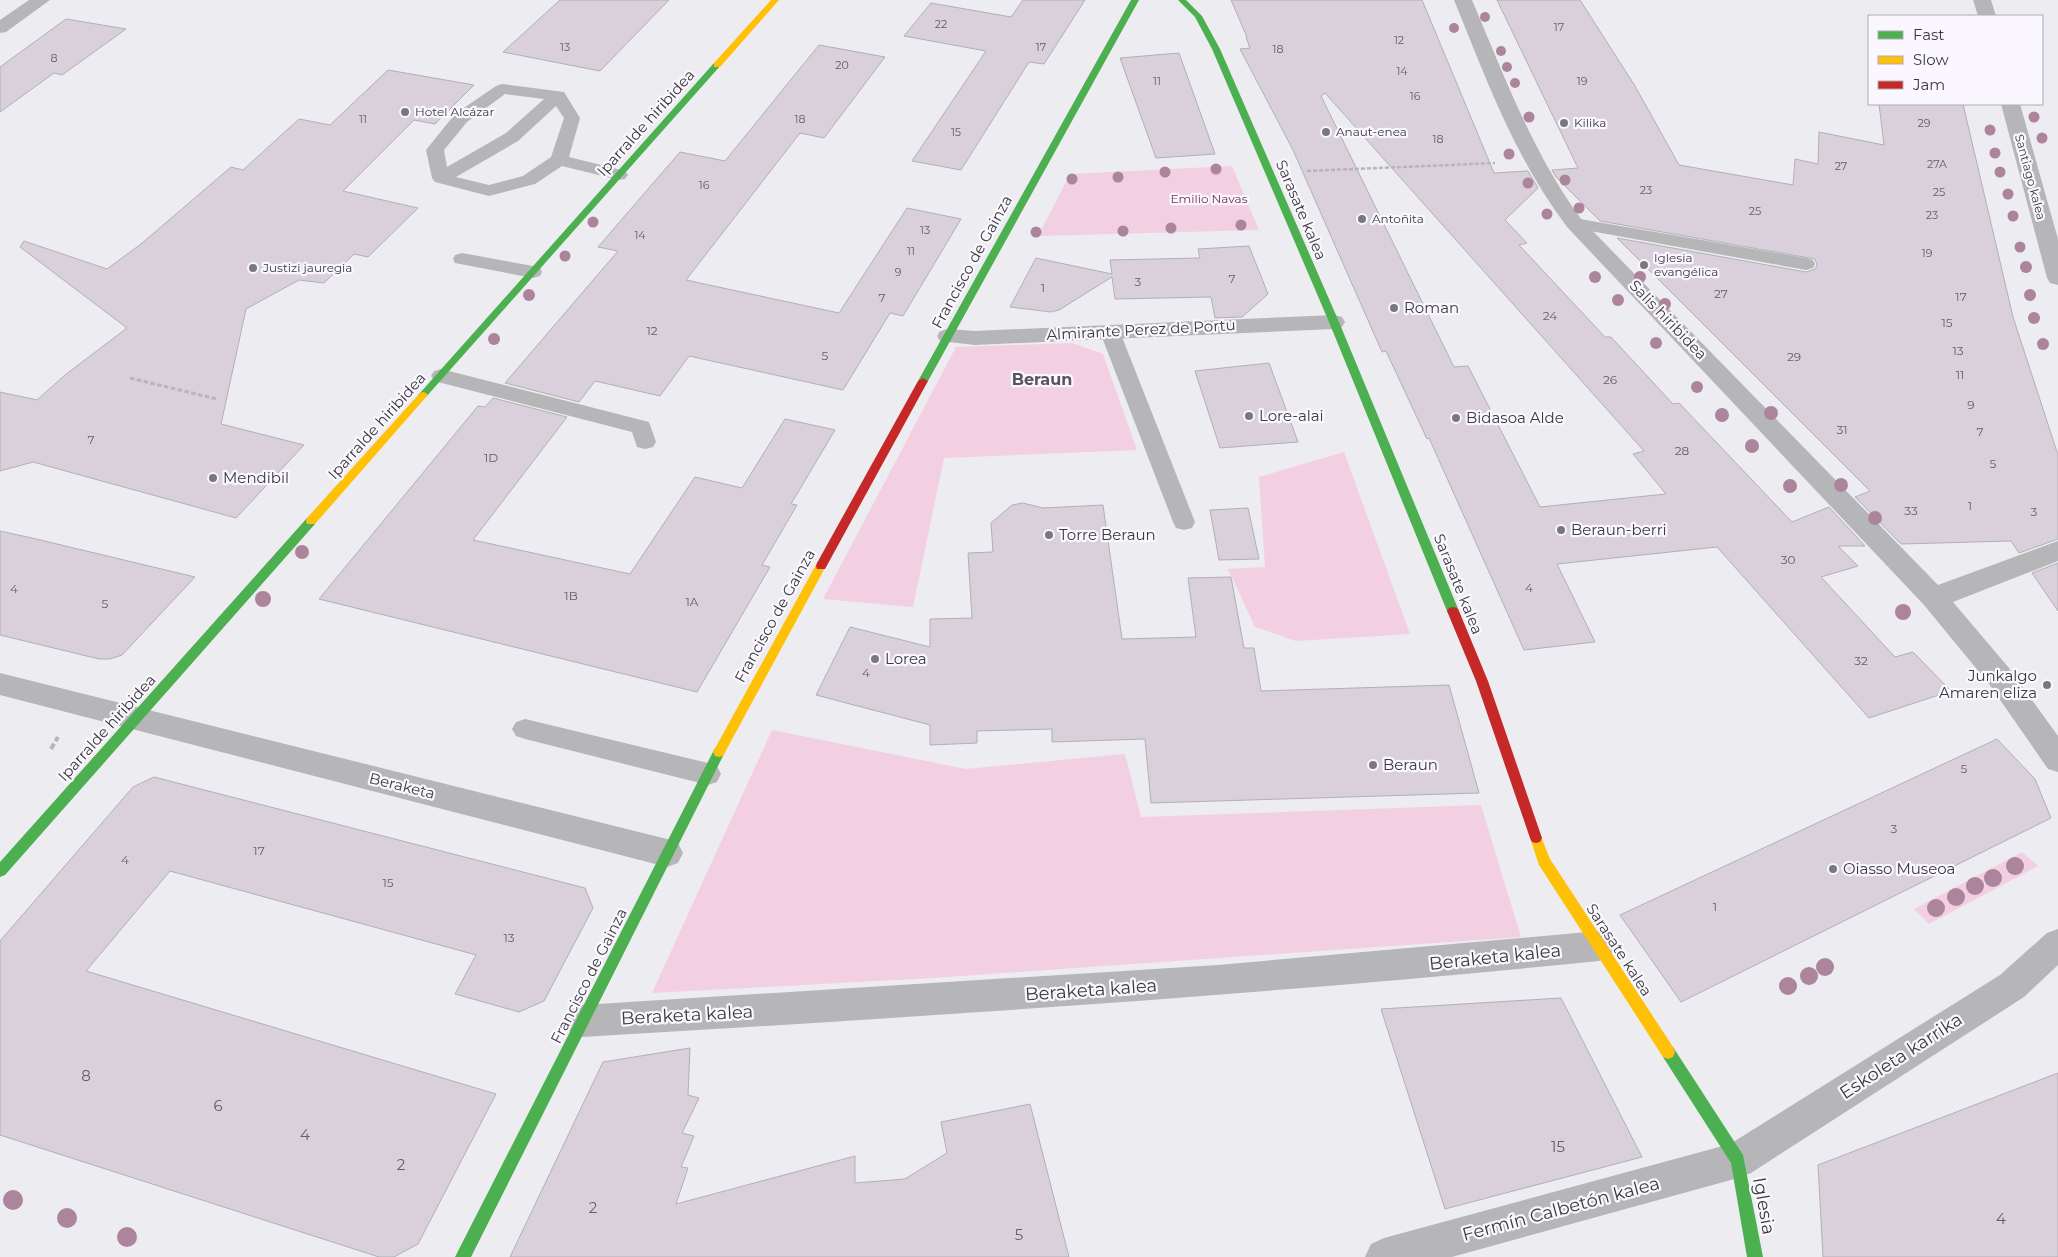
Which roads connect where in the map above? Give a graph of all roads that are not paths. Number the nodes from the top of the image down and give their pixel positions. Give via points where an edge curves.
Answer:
1 (41, 0) edge
2 (775, 0) edge
3 (1135, 0) edge
4 (1182, 0) edge
5 (1463, 0) edge
6 (1982, 0) edge
7 (1987, 15) edge
8 (0, 28) edge
9 (558, 96) junction
10 (2010, 105) edge
11 (559, 160) junction
12 (619, 176) junction
13 (441, 178) junction
14 (1574, 223) junction
15 (462, 259) dead end
16 (1806, 264) dead end
17 (533, 272) junction
18 (2058, 278) edge
19 (1334, 322) junction
20 (1110, 332) junction
21 (948, 336) junction
22 (441, 376) junction
23 (645, 442) dead end
24 (1184, 522) dead end
25 (2058, 551) edge
26 (1934, 598) junction
27 (0, 684) edge
28 (135, 719) junction
29 (526, 729) dead end
30 (2058, 760) edge
31 (708, 774) junction
32 (668, 854) junction
33 (0, 872) edge
34 (2058, 944) edge
35 (1599, 946) junction
36 (582, 1021) junction
37 (1738, 1160) junction
38 (463, 1257) edge
39 (1384, 1257) edge
40 (1755, 1257) edge

1 - 8 street
2 - 12 street, Iparralde hiribidea
3 - 21 street, Francisco de Gainza
4 - 19 street, Sarasate kalea via 1198,16 1216,49
5 - 14 street, Salis hiribidea via 1530,154 1558,203
6 - 7 street
9 - 11 lane via 572,118
9 - 13 lane via 512,136
9 - 13 lane via 502,89 461,118 436,150
10 - 18 street, Santiago kalea
11 - 12 lane
11 - 13 lane via 529,180 490,191
12 - 17 street, Iparralde hiribidea
14 - 16 lane
14 - 26 street, Salis hiribidea
15 - 17 lane
17 - 22 street, Iparralde hiribidea
19 - 20 street, Almirante Perez de Portu
19 - 35 street, Sarasate kalea via 1482,681 1544,861
20 - 21 street, Almirante Perez de Portu via 975,338
20 - 24 lane
21 - 31 street, Francisco de Gainza
22 - 23 lane via 642,427
22 - 28 street, Iparralde hiribidea
25 - 26 street
26 - 30 street via 1976,644
27 - 28 street, Beraketa
28 - 32 street, Beraketa
28 - 33 street, Iparralde hiribidea
29 - 31 lane
31 - 32 street, Francisco de Gainza
32 - 36 street, Francisco de Gainza
34 - 37 street, Eskoleta karrika via 2012,986
35 - 36 street, Beraketa kalea via 1412,966 1021,995
35 - 37 street, Sarasate kalea
36 - 38 street, Francisco de Gainza
37 - 39 street, Fermín Calbetón kalea
37 - 40 street, Iglesia

